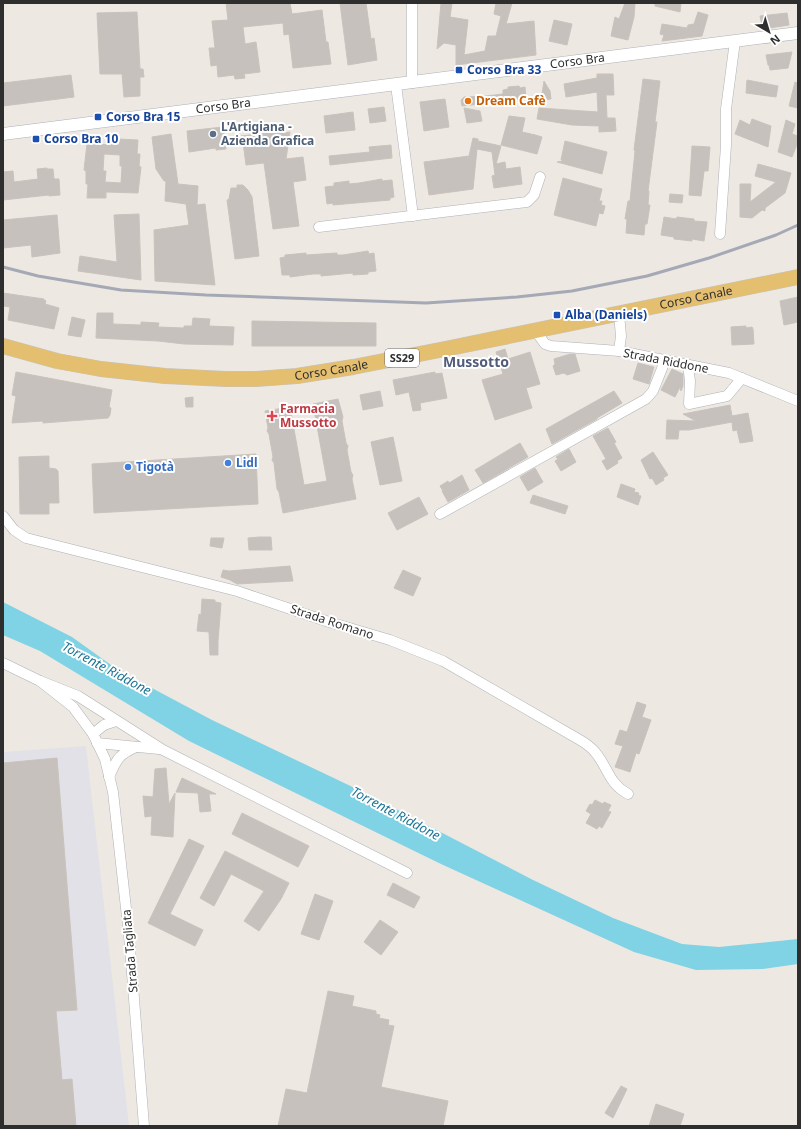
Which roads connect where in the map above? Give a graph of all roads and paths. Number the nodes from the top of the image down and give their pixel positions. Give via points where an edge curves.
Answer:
1 (412, 3) edge
2 (798, 33) edge
3 (735, 41) junction
4 (412, 83) junction
5 (396, 85) junction
6 (3, 134) edge
7 (540, 178) dead end
8 (413, 216) junction
9 (319, 227) dead end
10 (720, 234) dead end
11 (798, 277) edge
12 (620, 314) junction
13 (535, 330) junction
14 (3, 346) edge
15 (619, 351) junction
16 (666, 361) junction
17 (688, 365) junction
18 (742, 378) junction
19 (798, 401) edge
20 (440, 514) dead end
21 (3, 516) edge
22 (3, 663) edge
23 (40, 681) junction
24 (116, 721) junction
25 (93, 734) junction
26 (97, 743) junction
27 (138, 746) junction
28 (163, 750) junction
29 (110, 777) junction
30 (628, 794) dead end
31 (407, 874) dead end
32 (144, 1126) edge

1 - 4 street
2 - 3 street, Corso Bra
3 - 4 street, Corso Bra
3 - 10 street via 726,109
4 - 5 street, Corso Bra
5 - 6 street, Corso Bra
5 - 8 street
7 - 8 street via 534,195 527,202
8 - 9 street
11 - 12 main road, Corso Canale / SS29
12 - 13 main road, Corso Canale / SS29
12 - 15 street
13 - 14 main road, Corso Canale / SS29 via 353,367 297,376 256,379 188,377 101,369 57,361
13 - 15 street, Strada Riddone via 546,344 551,346
15 - 16 street, Strada Riddone
16 - 17 street, Strada Riddone
16 - 20 street via 654,392 646,399
17 - 18 street, Strada Riddone
17 - 18 street via 689,404 727,396
18 - 19 street, Strada Riddone
21 - 30 street, Strada Romano via 14,530 26,538 237,591 390,640 443,661 580,740 595,752 619,789
22 - 23 street, Strada Tagliata
23 - 24 street, Strada Tagliata via 78,696
23 - 25 street, Strada Tagliata via 73,707
24 - 25 street via 104,725
24 - 28 street, Strada Tagliata
25 - 26 street, Strada Tagliata
26 - 27 street, Strada Tagliata
26 - 29 street, Strada Tagliata
27 - 28 street, Strada Tagliata
27 - 29 street via 116,760
28 - 31 street, Strada Tagliata
29 - 32 street, Strada Tagliata via 129,935

